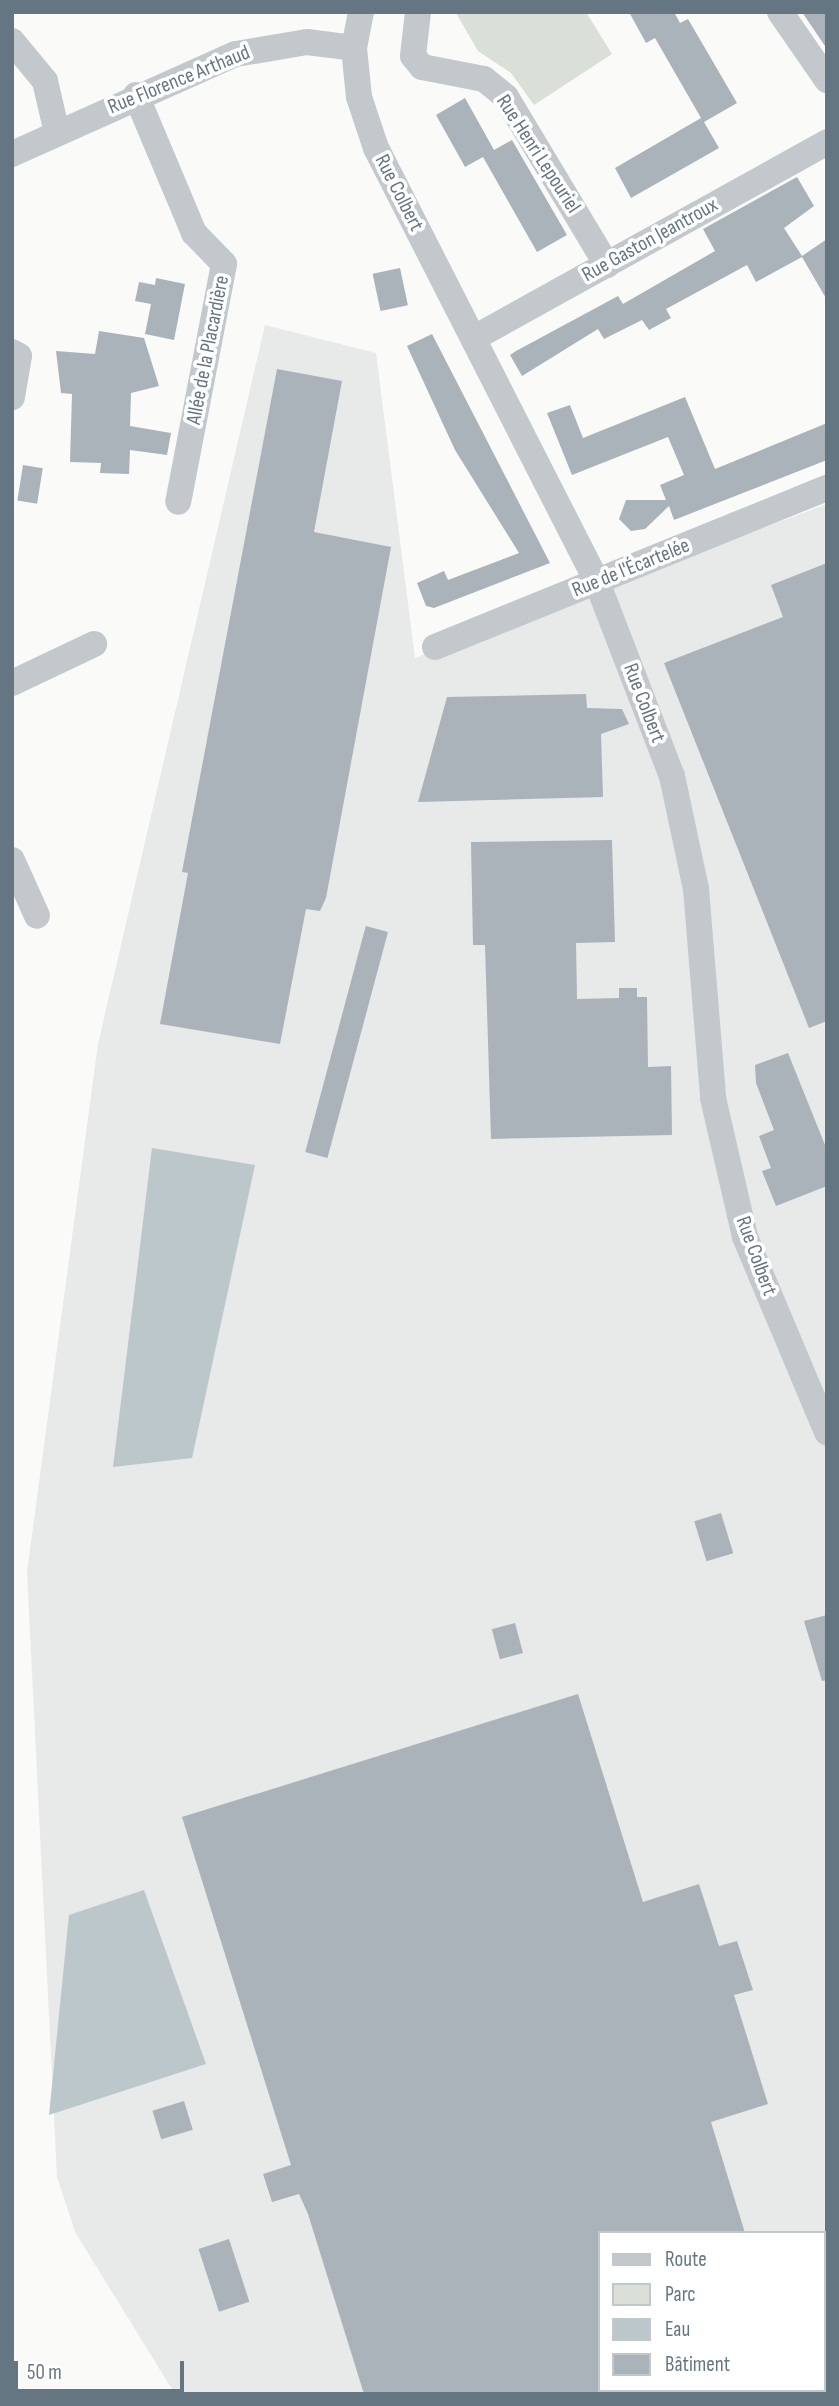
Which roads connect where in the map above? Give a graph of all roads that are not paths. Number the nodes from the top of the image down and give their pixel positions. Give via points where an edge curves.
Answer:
1 (361, 12) edge
2 (418, 12) edge
3 (780, 12) edge
4 (12, 41) edge
5 (354, 48) junction
6 (827, 80) edge
7 (136, 95) junction
8 (57, 134) junction
9 (827, 142) edge
10 (12, 154) edge
11 (607, 265) junction
12 (474, 338) junction
13 (12, 352) edge
14 (12, 397) edge
15 (827, 488) edge
16 (178, 502) dead end
17 (597, 582) junction
18 (94, 644) dead end
19 (435, 647) dead end
20 (12, 683) edge
21 (12, 860) edge
22 (37, 916) dead end
23 (827, 1432) edge

1 - 5 street, Rue Colbert
2 - 11 street, Rue Henri Lepouriel via 413,56 422,67 484,79 506,97
3 - 6 street
4 - 8 street via 45,82
5 - 7 street, Rue Florence Arthaud via 306,41 261,47
5 - 12 street, Rue Colbert via 359,97 376,148
7 - 8 street, Rue Florence Arthaud
7 - 16 street, Allée de la Placardière via 194,233 224,264
8 - 10 street, Rue Florence Arthaud
9 - 11 street, Rue Gaston Jeantroux
11 - 12 street, Rue Gaston Jeantroux
12 - 17 street, Rue Colbert
13 - 14 street via 19,356
15 - 17 street, Rue de l'Écartelée
17 - 19 street, Rue de l'Écartelée
17 - 23 street, Rue Colbert via 672,776 696,889 713,1098 745,1237
18 - 20 street
21 - 22 street

